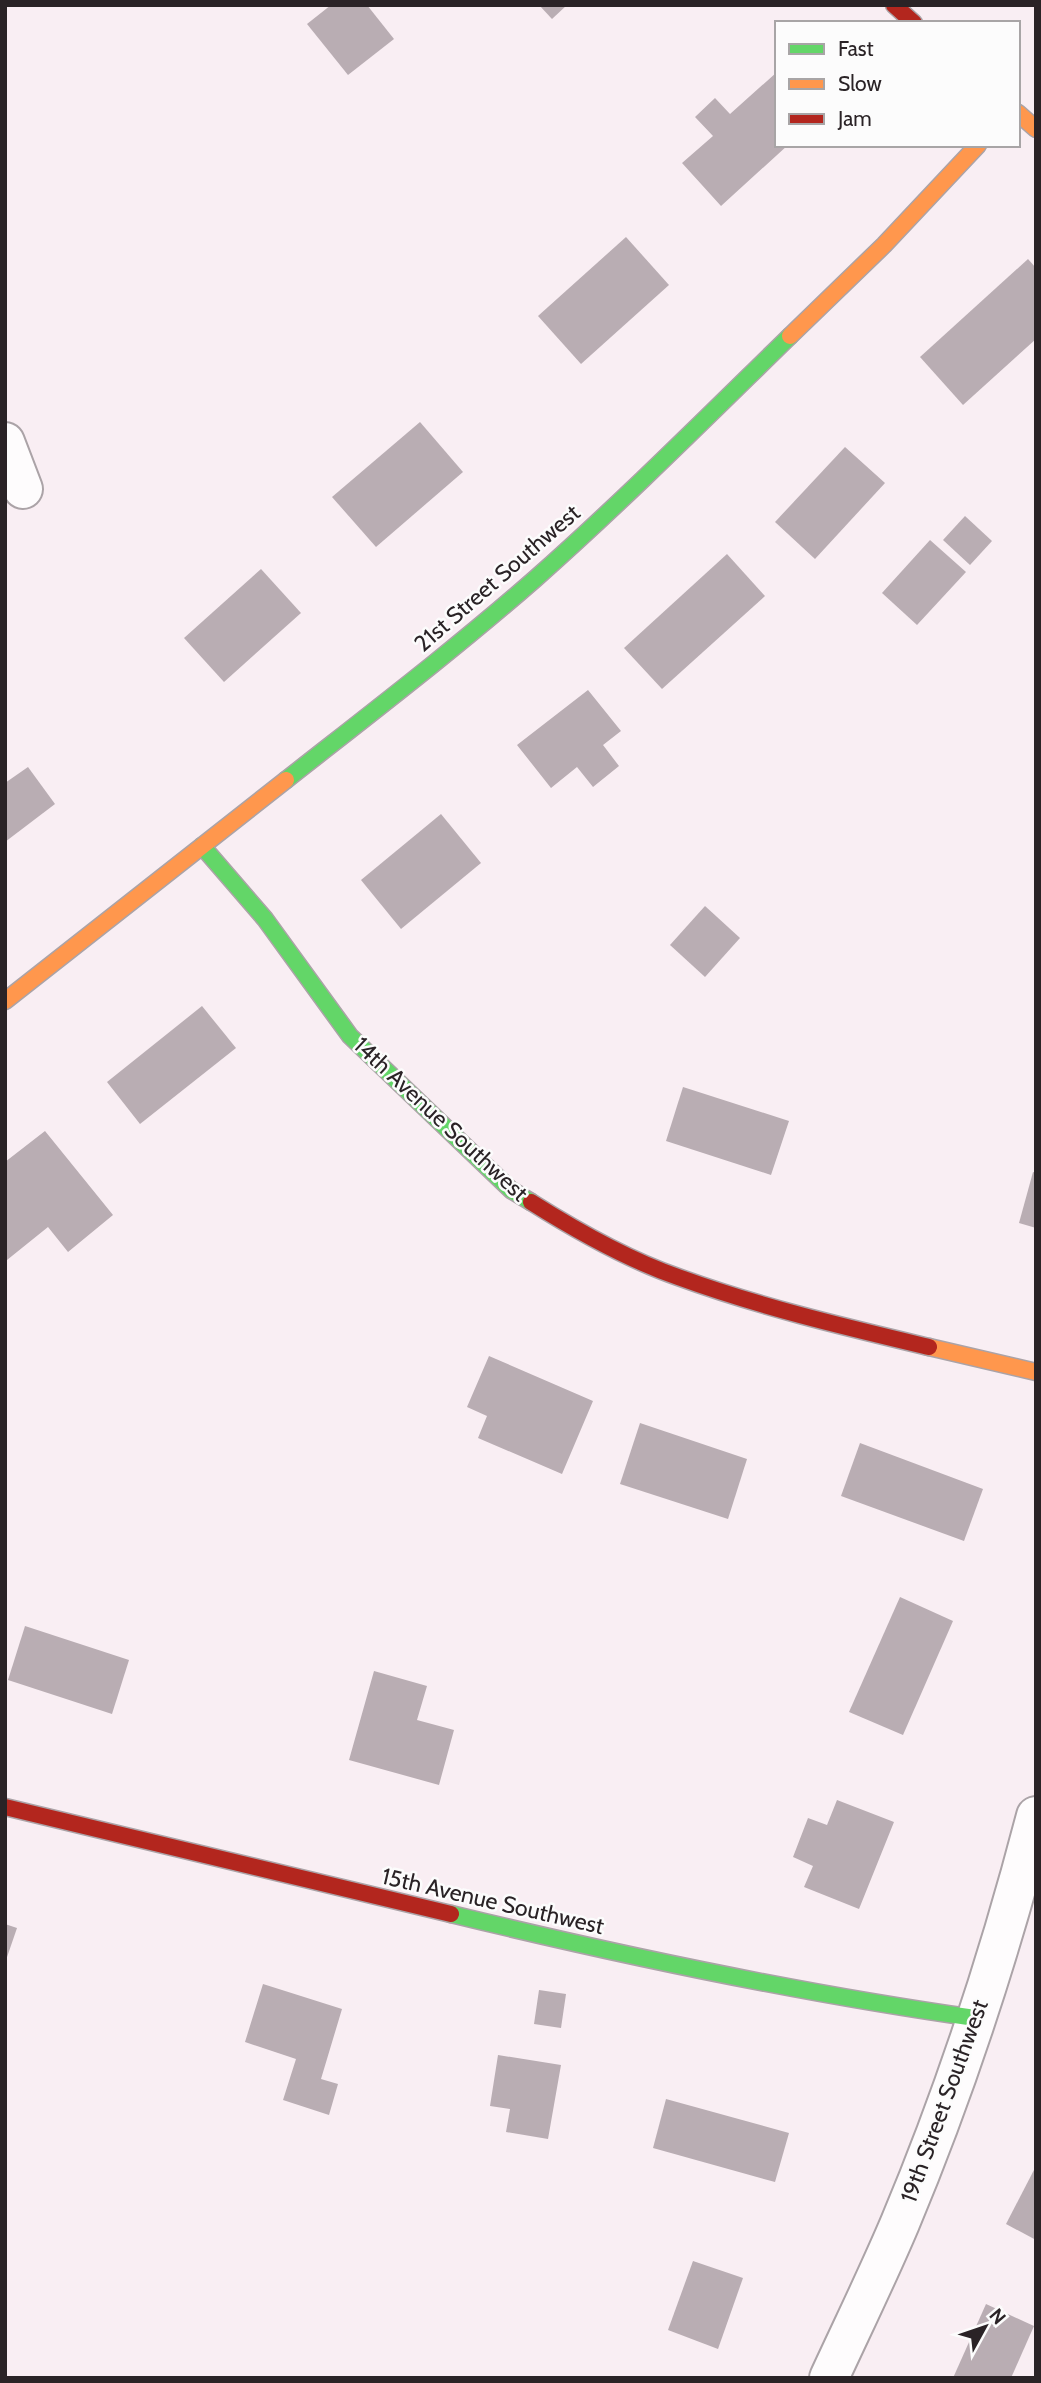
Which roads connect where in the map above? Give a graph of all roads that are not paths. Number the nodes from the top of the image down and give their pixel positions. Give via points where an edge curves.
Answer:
1 (894, 5) edge
2 (912, 21) edge
3 (1020, 115) edge
4 (1036, 129) edge
5 (976, 147) edge
6 (5, 442) edge
7 (23, 489) dead end
8 (202, 846) junction
9 (5, 1001) edge
10 (1036, 1372) edge
11 (5, 1807) edge
12 (1036, 1816) edge
13 (975, 2018) junction
14 (829, 2378) edge

1 - 2 street
3 - 4 street
5 - 8 street, 21st Street Southwest via 874,255 535,579
6 - 7 street
8 - 9 street, 21st Street Southwest
8 - 10 street, 14th Avenue Southwest via 265,919 350,1036 511,1189 579,1232 676,1277 804,1317
11 - 13 street, 15th Avenue Southwest via 612,1953 882,2005
12 - 13 street, 19th Street Southwest
13 - 14 street, 19th Street Southwest via 900,2223

